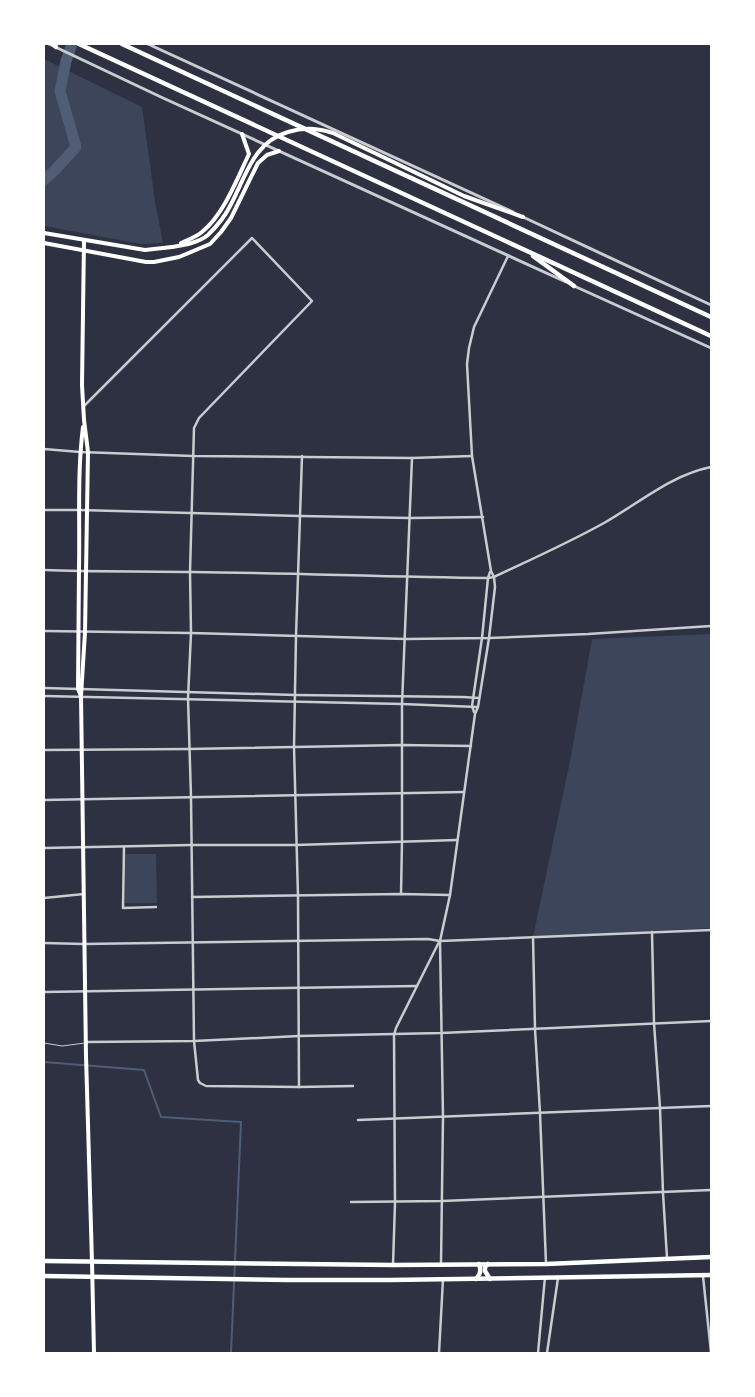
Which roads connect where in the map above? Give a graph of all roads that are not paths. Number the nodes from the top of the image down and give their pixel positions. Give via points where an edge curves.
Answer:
1 (49, 44) edge
2 (79, 44) edge
3 (122, 44) edge
4 (148, 44) edge
5 (56, 46) edge
6 (242, 134) junction
7 (279, 151) junction
8 (523, 217) junction
9 (44, 233) edge
10 (84, 240) junction
11 (44, 243) edge
12 (172, 247) junction
13 (84, 250) junction
14 (524, 250) junction
15 (508, 256) junction
16 (574, 286) junction
17 (711, 305) edge
18 (711, 317) edge
19 (711, 336) edge
20 (711, 348) edge
21 (83, 407) junction
22 (84, 420) junction
23 (44, 449) edge
24 (80, 452) junction
25 (88, 452) junction
26 (193, 456) junction
27 (302, 456) junction
28 (472, 456) junction
29 (412, 458) junction
30 (711, 467) edge
31 (44, 510) edge
32 (79, 510) junction
33 (87, 510) junction
34 (192, 514) junction
35 (300, 516) junction
36 (483, 517) junction
37 (410, 518) junction
38 (44, 570) edge
39 (491, 571) junction
40 (80, 572) junction
41 (86, 572) junction
42 (190, 572) junction
43 (298, 575) junction
44 (494, 577) junction
45 (407, 578) junction
46 (488, 578) junction
47 (711, 626) edge
48 (44, 632) edge
49 (78, 632) junction
50 (85, 632) junction
51 (191, 633) junction
52 (296, 636) junction
53 (482, 638) junction
54 (489, 638) junction
55 (406, 639) junction
56 (44, 688) edge
57 (80, 689) junction
58 (188, 692) junction
59 (295, 695) junction
60 (44, 696) edge
61 (81, 696) junction
62 (403, 696) junction
63 (474, 697) junction
64 (188, 698) junction
65 (479, 698) junction
66 (295, 702) junction
67 (402, 704) junction
68 (472, 706) junction
69 (478, 707) junction
70 (475, 714) junction
71 (402, 745) junction
72 (471, 746) junction
73 (294, 747) junction
74 (82, 749) junction
75 (189, 749) junction
76 (44, 750) edge
77 (464, 792) junction
78 (402, 793) junction
79 (296, 795) junction
80 (191, 797) junction
81 (83, 799) junction
82 (44, 800) edge
83 (458, 840) junction
84 (402, 841) junction
85 (191, 845) junction
86 (296, 845) junction
87 (124, 847) junction
88 (44, 848) edge
89 (83, 848) junction
90 (84, 894) junction
91 (400, 894) junction
92 (450, 894) junction
93 (298, 896) junction
94 (192, 897) junction
95 (44, 898) edge
96 (156, 908) dead end
97 (711, 930) edge
98 (652, 932) junction
99 (533, 937) junction
100 (299, 941) junction
101 (440, 941) junction
102 (193, 942) junction
103 (44, 943) edge
104 (84, 944) junction
105 (417, 986) junction
106 (299, 989) junction
107 (193, 990) junction
108 (85, 991) junction
109 (44, 992) edge
110 (711, 1021) edge
111 (654, 1023) junction
112 (535, 1029) junction
113 (441, 1033) junction
114 (394, 1035) junction
115 (299, 1036) junction
116 (194, 1041) junction
117 (86, 1042) junction
118 (44, 1043) edge
119 (353, 1086) dead end
120 (299, 1087) junction
121 (711, 1106) edge
122 (660, 1108) junction
123 (540, 1113) junction
124 (443, 1117) junction
125 (394, 1118) junction
126 (358, 1120) dead end
127 (711, 1190) edge
128 (663, 1193) junction
129 (544, 1198) junction
130 (442, 1201) junction
131 (351, 1202) dead end
132 (395, 1203) junction
133 (711, 1257) edge
134 (667, 1259) junction
135 (44, 1261) edge
136 (92, 1262) junction
137 (393, 1264) junction
138 (442, 1264) junction
139 (479, 1264) junction
140 (488, 1264) junction
141 (546, 1264) junction
142 (703, 1275) junction
143 (711, 1275) edge
144 (44, 1276) edge
145 (93, 1276) junction
146 (545, 1277) junction
147 (559, 1277) junction
148 (443, 1279) junction
149 (476, 1279) junction
150 (490, 1279) junction
151 (711, 1350) edge
152 (94, 1353) edge
153 (439, 1353) edge
154 (538, 1353) edge
155 (547, 1353) edge

1 - 5 street
2 - 14 main road
3 - 18 main road
4 - 8 street
5 - 6 street
6 - 7 street
6 - 12 main road via 249,154 226,202 203,231
7 - 13 main road via 258,163 232,218 210,244 179,258 154,262
7 - 15 street
8 - 12 main road via 464,196 333,133 321,129 298,129 283,133 262,148 229,209 206,236
8 - 17 street
9 - 10 main road
10 - 12 main road via 145,250
10 - 13 main road
11 - 13 main road
13 - 21 main road
14 - 16 main road
14 - 19 main road
15 - 16 street
15 - 28 street via 474,327 468,348
16 - 20 street
21 - 22 main road
21 - 26 street via 252,238 312,301 199,418 194,428
22 - 24 main road
22 - 25 main road
23 - 24 street
24 - 25 street
24 - 32 main road
25 - 26 street
25 - 33 main road
26 - 27 street
26 - 34 street
27 - 29 street
27 - 35 street
28 - 29 street
28 - 36 street
29 - 37 street
30 - 44 street via 668,483 603,524
31 - 32 street
32 - 33 street
32 - 40 main road
33 - 34 street
33 - 41 main road
34 - 35 street
34 - 42 street
35 - 37 street
35 - 43 street
36 - 37 street
36 - 39 street
37 - 45 street
38 - 40 street
39 - 44 street
39 - 46 street
40 - 41 street
40 - 49 main road
41 - 42 street
41 - 50 main road
42 - 43 street
42 - 51 street
43 - 45 street
43 - 52 street
44 - 46 street
44 - 54 street
45 - 46 street
45 - 55 street
46 - 53 street
47 - 54 street
48 - 49 street
49 - 50 street
49 - 57 main road
50 - 51 street
50 - 57 main road
51 - 52 street
51 - 58 street
52 - 55 street
52 - 59 street
53 - 54 street
53 - 55 street
53 - 63 street
54 - 65 street
55 - 62 street
56 - 57 street
57 - 58 street
57 - 61 main road
58 - 59 street
58 - 64 street
59 - 62 street
59 - 66 street
60 - 61 street
61 - 64 street
61 - 74 main road
62 - 63 street
62 - 67 street
63 - 65 street
63 - 68 street
64 - 66 street
64 - 75 street
65 - 69 street
66 - 67 street
66 - 73 street
67 - 68 street
67 - 71 street
68 - 69 street
68 - 70 street
69 - 70 street
70 - 72 street
71 - 72 street
71 - 73 street
71 - 78 street
72 - 77 street
73 - 75 street
73 - 79 street
74 - 75 street
74 - 76 street
74 - 81 main road
75 - 80 street
77 - 78 street
77 - 83 street
78 - 79 street
78 - 84 street
79 - 80 street
79 - 86 street
80 - 81 street
80 - 85 street
81 - 82 street
81 - 89 main road
83 - 84 street
83 - 92 street
84 - 86 street
84 - 91 street
85 - 86 street
85 - 87 street
85 - 94 street
86 - 93 street
87 - 89 street
87 - 96 street via 123,908
88 - 89 street
89 - 90 main road
90 - 95 street
90 - 104 main road
91 - 92 street
91 - 93 street
92 - 101 street
93 - 94 street
93 - 100 street
94 - 102 street
97 - 98 street
98 - 99 street
98 - 111 street
99 - 101 street
99 - 112 street
100 - 101 street
100 - 102 street
100 - 106 street
101 - 105 street
101 - 113 street
102 - 104 street
102 - 107 street
103 - 104 street
104 - 108 main road
105 - 106 street
105 - 114 street
106 - 107 street
106 - 115 street
107 - 108 street
107 - 116 street
108 - 109 street
108 - 117 main road
110 - 111 street
111 - 112 street
111 - 122 street
112 - 113 street
112 - 123 street
113 - 114 street
113 - 124 street
114 - 115 street
114 - 125 street
115 - 116 street
115 - 120 street
116 - 117 street
116 - 120 street via 198,1080 206,1086
117 - 118 lane via 62,1046
117 - 136 main road
119 - 120 street
121 - 122 street
122 - 123 street
122 - 128 street
123 - 124 street
123 - 129 street
124 - 125 street
124 - 130 street
125 - 126 street
125 - 132 street
127 - 128 street
128 - 129 street
128 - 134 street
129 - 130 street
129 - 141 street
130 - 132 street
130 - 138 street
131 - 132 street
132 - 137 street
133 - 134 main road
134 - 141 main road
135 - 136 main road
136 - 137 main road
136 - 145 main road
137 - 138 main road
138 - 139 main road
139 - 140 main road
139 - 149 main road via 480,1272
140 - 141 main road
140 - 150 main road via 484,1271
142 - 143 main road
142 - 147 main road
142 - 151 street
144 - 145 main road
145 - 148 main road
145 - 152 main road
146 - 147 main road
146 - 150 main road
146 - 154 street
147 - 155 street
148 - 149 main road
148 - 153 street
149 - 150 main road

